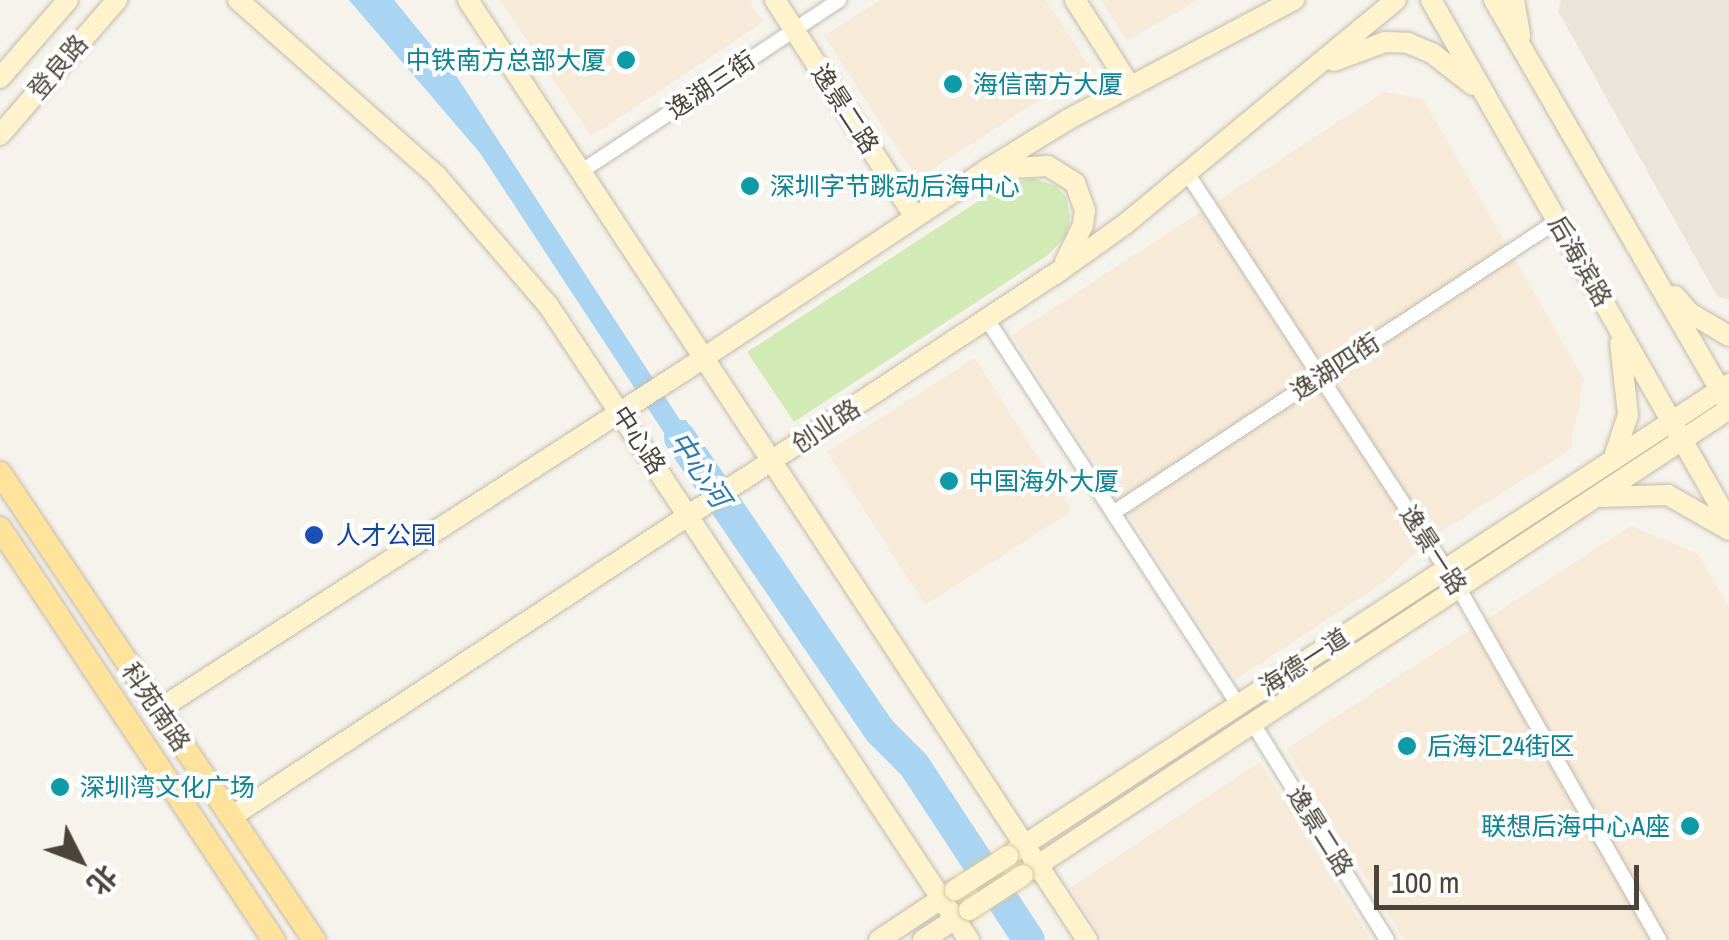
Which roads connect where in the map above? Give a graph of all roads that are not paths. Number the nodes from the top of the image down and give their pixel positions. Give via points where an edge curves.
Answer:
1 (68, 0) edge
2 (117, 0) edge
3 (238, 0) edge
4 (251, 0) edge
5 (468, 0) edge
6 (775, 0) edge
7 (839, 0) edge
8 (1075, 0) edge
9 (1294, 0) edge
10 (1396, 0) edge
11 (1431, 0) edge
12 (1494, 0) edge
13 (1514, 0) edge
14 (1276, 6) edge
15 (794, 30) junction
16 (288, 45) junction
17 (1524, 51) junction
18 (0, 78) edge
19 (1130, 86) junction
20 (1288, 87) junction
21 (1487, 97) junction
22 (0, 135) edge
23 (582, 170) junction
24 (986, 170) junction
25 (1187, 173) junction
26 (915, 218) junction
27 (1556, 220) junction
28 (1652, 270) junction
29 (1058, 272) junction
30 (988, 321) junction
31 (1617, 326) junction
32 (1729, 336) edge
33 (695, 364) junction
34 (1320, 377) junction
35 (1727, 398) edge
36 (626, 409) junction
37 (1677, 431) junction
38 (1613, 460) junction
39 (764, 467) junction
40 (0, 474) edge
41 (695, 512) junction
42 (1112, 513) junction
43 (1572, 513) junction
44 (1729, 526) edge
45 (0, 528) edge
46 (1446, 569) junction
47 (1458, 587) junction
48 (1238, 705) junction
49 (158, 710) junction
50 (1252, 722) junction
51 (230, 817) junction
52 (1016, 850) junction
53 (1030, 870) junction
54 (948, 895) junction
55 (962, 914) junction
56 (274, 940) edge
57 (314, 940) edge
58 (879, 940) edge
59 (923, 940) edge
60 (969, 940) edge
61 (1087, 940) edge
62 (1387, 940) edge
63 (1658, 940) edge

1 - 18 main road, 登良路
2 - 22 main road, 登良路
3 - 16 main road, 中心路
4 - 16 main road
5 - 23 main road
6 - 15 main road, 逸景二路
7 - 15 street, 逸湖三街
8 - 19 main road
9 - 14 main road
10 - 20 main road, 创业路
11 - 21 main road, 后海滨路
12 - 17 main road
13 - 17 main road
14 - 19 main road
15 - 23 street, 逸湖三街
15 - 26 main road, 逸景二路
16 - 36 main road, 中心路 via 477,217
17 - 28 main road
19 - 24 main road
20 - 21 main road via 1358,49 1385,42 1408,44 1444,61
20 - 25 main road, 创业路
21 - 27 main road, 后海滨路
23 - 33 main road
24 - 26 main road
24 - 29 main road via 1048,166 1075,183 1083,225
25 - 29 main road, 创业路
25 - 34 street, 逸景一路
26 - 33 main road
27 - 31 main road, 后海滨路
27 - 34 street, 逸湖四街
28 - 32 main road via 1690,313
28 - 35 main road
29 - 30 main road, 创业路
30 - 39 main road, 创业路
30 - 42 street
31 - 37 main road, 后海滨路
31 - 38 main road via 1629,395 1624,437
33 - 36 main road
33 - 39 main road
34 - 42 street, 逸湖四街
34 - 46 street, 逸景一路
35 - 37 main road, 海德一道
36 - 41 main road, 中心路
36 - 49 main road
37 - 38 main road, 海德一道
37 - 43 main road, 海德一道
37 - 44 main road, 后海滨路
38 - 43 main road
38 - 46 main road, 海德一道
39 - 41 main road, 创业路
39 - 52 main road
40 - 49 main road, 科苑南路
41 - 51 main road, 创业路
41 - 54 main road, 中心路
42 - 48 street
43 - 44 main road via 1598,497 1668,495
43 - 47 main road, 海德一道
45 - 56 main road, 科苑南路
46 - 47 street, 逸景一路
46 - 48 main road, 海德一道
47 - 50 main road, 海德一道
47 - 63 street, 逸景一路
48 - 52 main road, 海德一道
49 - 51 main road, 科苑南路
50 - 53 main road, 海德一道
50 - 62 street, 逸景二路
51 - 57 main road, 科苑南路
52 - 53 main road
52 - 54 main road, 海德一道, bridge
53 - 55 main road, 海德一道, bridge
53 - 61 main road
54 - 55 main road, 中心路
54 - 58 main road, 海德一道
55 - 59 main road, 海德一道
55 - 60 main road, 中心路

